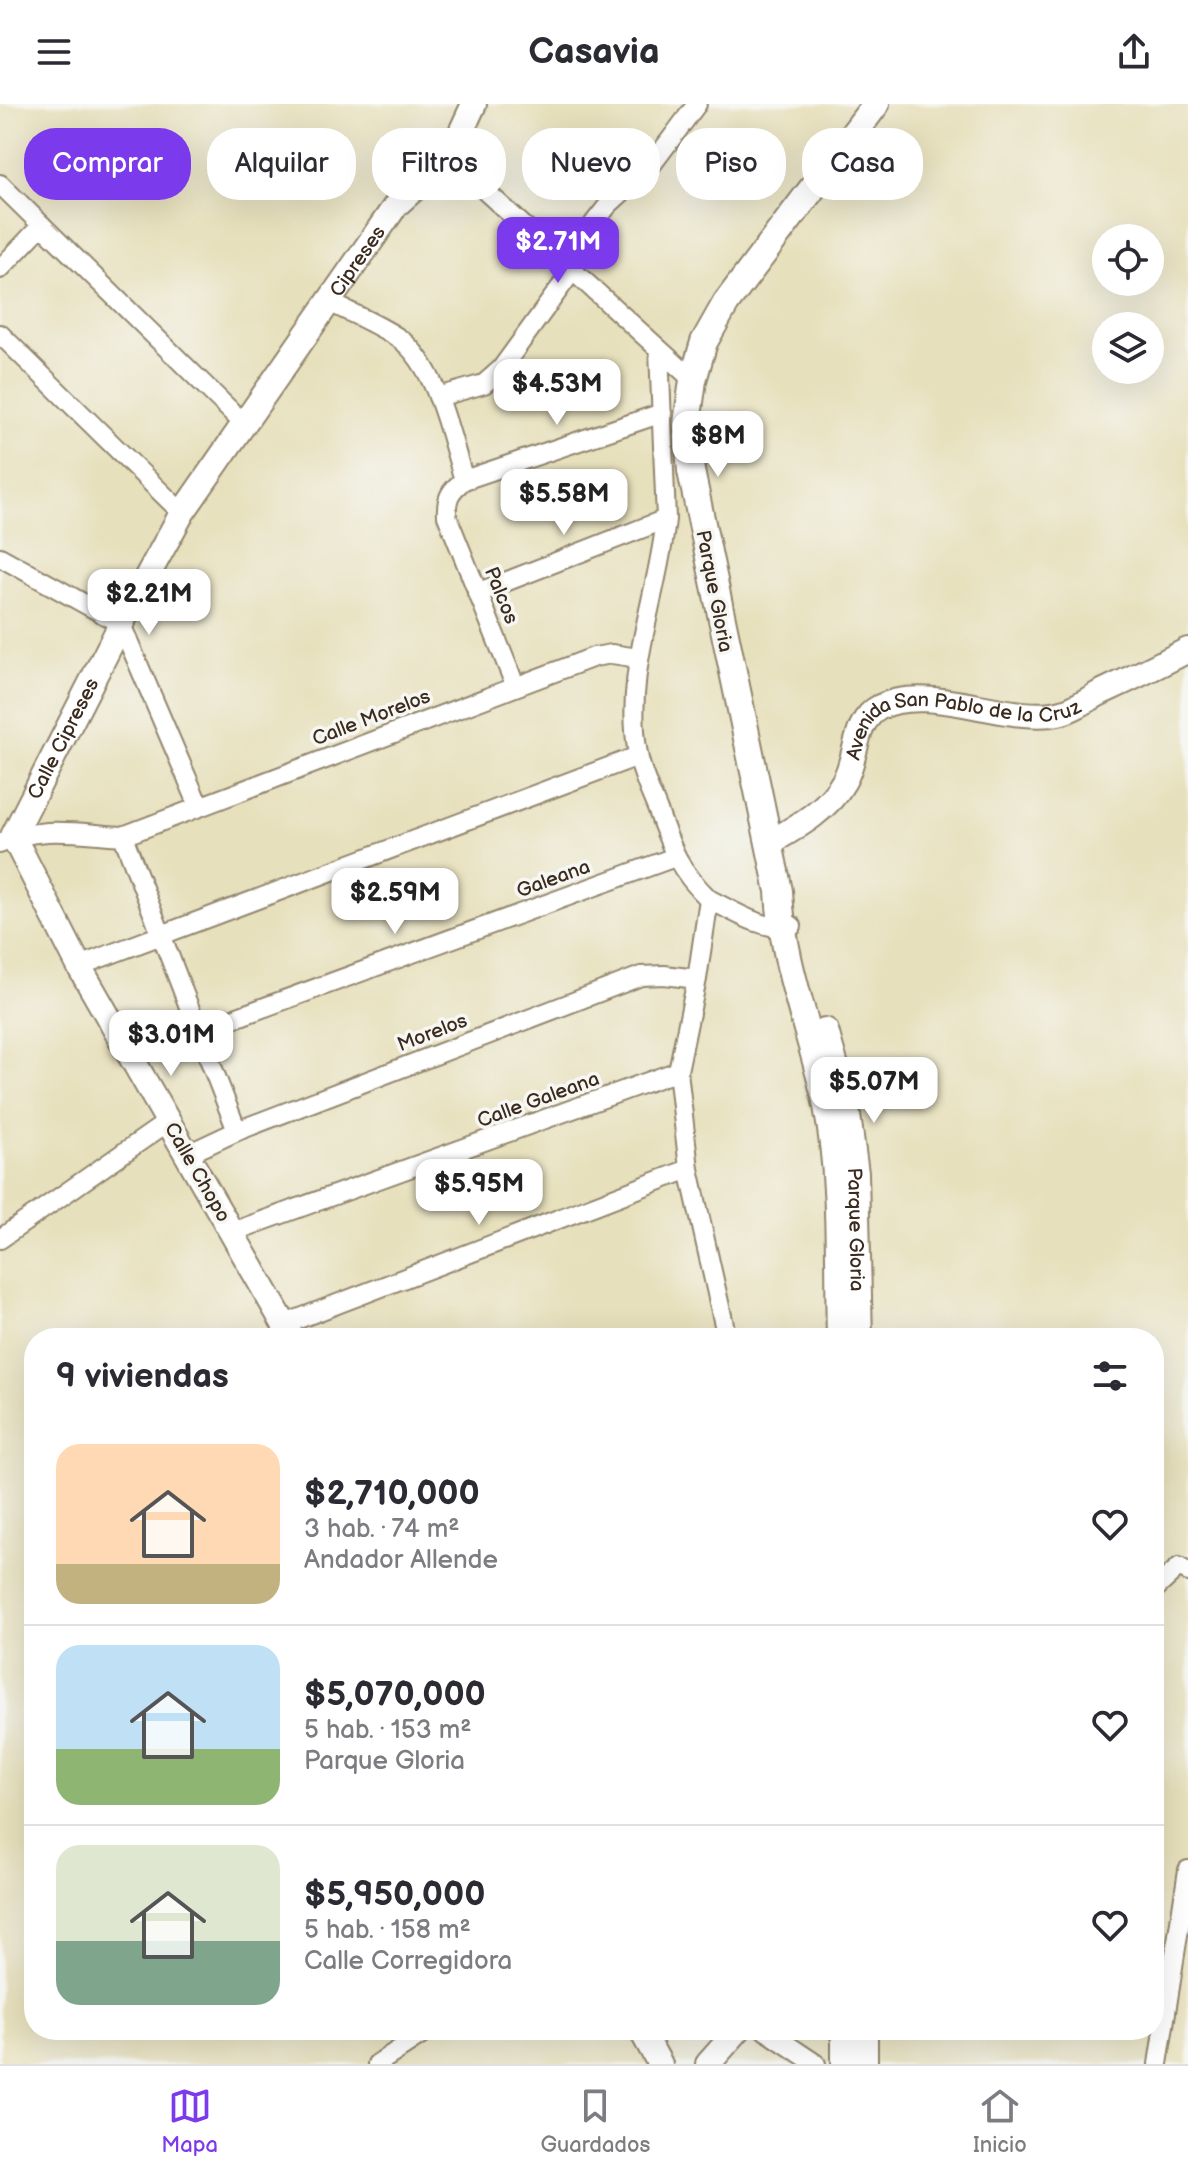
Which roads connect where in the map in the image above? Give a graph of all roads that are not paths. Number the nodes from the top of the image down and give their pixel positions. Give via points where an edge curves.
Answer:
1 (474, 104) edge
2 (697, 104) edge
3 (876, 104) edge
4 (463, 128) edge
5 (0, 184) edge
6 (402, 200) edge
7 (496, 200) edge
8 (42, 225) junction
9 (0, 269) edge
10 (573, 270) junction
11 (327, 301) junction
12 (0, 334) edge
13 (659, 350) junction
14 (693, 380) junction
15 (438, 397) junction
16 (662, 413) junction
17 (243, 423) junction
18 (464, 480) junction
19 (182, 513) junction
20 (666, 519) junction
21 (0, 557) edge
22 (477, 593) junction
23 (121, 624) junction
24 (1188, 650) edge
25 (638, 658) junction
26 (515, 685) junction
27 (638, 756) junction
28 (199, 806) junction
29 (123, 836) junction
30 (4, 837) edge
31 (769, 843) junction
32 (675, 857) junction
33 (709, 899) junction
34 (788, 927) junction
35 (161, 934) junction
36 (79, 966) junction
37 (697, 979) junction
38 (198, 1030) junction
39 (131, 1056) junction
40 (678, 1071) junction
41 (169, 1121) junction
42 (237, 1131) junction
43 (188, 1154) junction
44 (689, 1169) junction
45 (232, 1232) junction
46 (0, 1239) edge
47 (286, 1328) edge
48 (295, 1328) edge
49 (725, 1328) edge
50 (840, 1328) edge
51 (859, 1328) edge
52 (1183, 1570) edge
53 (1164, 1583) edge
54 (1188, 1870) edge
55 (1183, 1934) edge
56 (1164, 2033) edge
57 (414, 2040) edge
58 (647, 2040) edge
59 (729, 2040) edge
60 (780, 2040) edge
61 (845, 2040) edge
62 (864, 2040) edge
63 (1163, 2040) edge
64 (377, 2064) edge
65 (660, 2064) edge
66 (708, 2064) edge
67 (816, 2064) edge
68 (845, 2064) edge
69 (864, 2064) edge
70 (1158, 2064) edge

1 - 4 street, Cipreses
2 - 10 street via 650,167 594,223
3 - 14 main road, Parque Gloria via 726,303 704,342
5 - 8 street
6 - 11 street, Cipreses
7 - 10 street
8 - 9 street
8 - 17 street
10 - 13 street
10 - 15 street via 493,377
11 - 15 street via 399,339 429,373
11 - 17 street, Cipreses
12 - 19 street
13 - 14 street
13 - 16 street
14 - 31 main road, Parque Gloria via 687,424 691,471
15 - 18 street
16 - 18 street
16 - 20 street
17 - 19 street, Calle Cipreses
18 - 22 street, Palcos via 446,502 447,516
19 - 23 street, Calle Cipreses
20 - 22 street
20 - 25 street
21 - 23 street
22 - 26 street, Palcos
23 - 28 street
23 - 30 street, Calle Cipreses
24 - 31 street, Avenida San Pablo de la Cruz via 1062,712 1038,714 939,701 883,706 866,717 835,793 804,822
25 - 26 street, Calle Morelos via 594,657
25 - 27 street
26 - 28 street, Calle Morelos
27 - 32 street
27 - 35 street
28 - 29 street, Calle Morelos
29 - 30 street, Calle Morelos
29 - 35 street
30 - 36 street, Calle Chopo
31 - 34 main road, Parque Gloria
32 - 33 street
32 - 38 street, Galeana
33 - 34 street via 744,917
33 - 37 street
34 - 50 main road, Parque Gloria via 827,1107 836,1178
34 - 51 main road, Parque Gloria via 845,1101 855,1173
35 - 36 street
35 - 38 street
36 - 39 street, Calle Chopo
37 - 40 street
37 - 42 street, Morelos via 641,976
38 - 39 street, Galeana
38 - 42 street
39 - 41 street, Calle Chopo
40 - 44 street
40 - 45 street, Calle Galeana
41 - 43 street, Calle Chopo
41 - 46 street
42 - 43 street, Morelos
43 - 45 street, Calle Chopo
44 - 48 street
44 - 49 street
45 - 47 street, Calle Chopo
52 - 53 street
54 - 55 street
55 - 56 street
57 - 64 street
58 - 65 street
59 - 66 street
60 - 67 street
61 - 68 main road
62 - 69 main road
63 - 70 street

